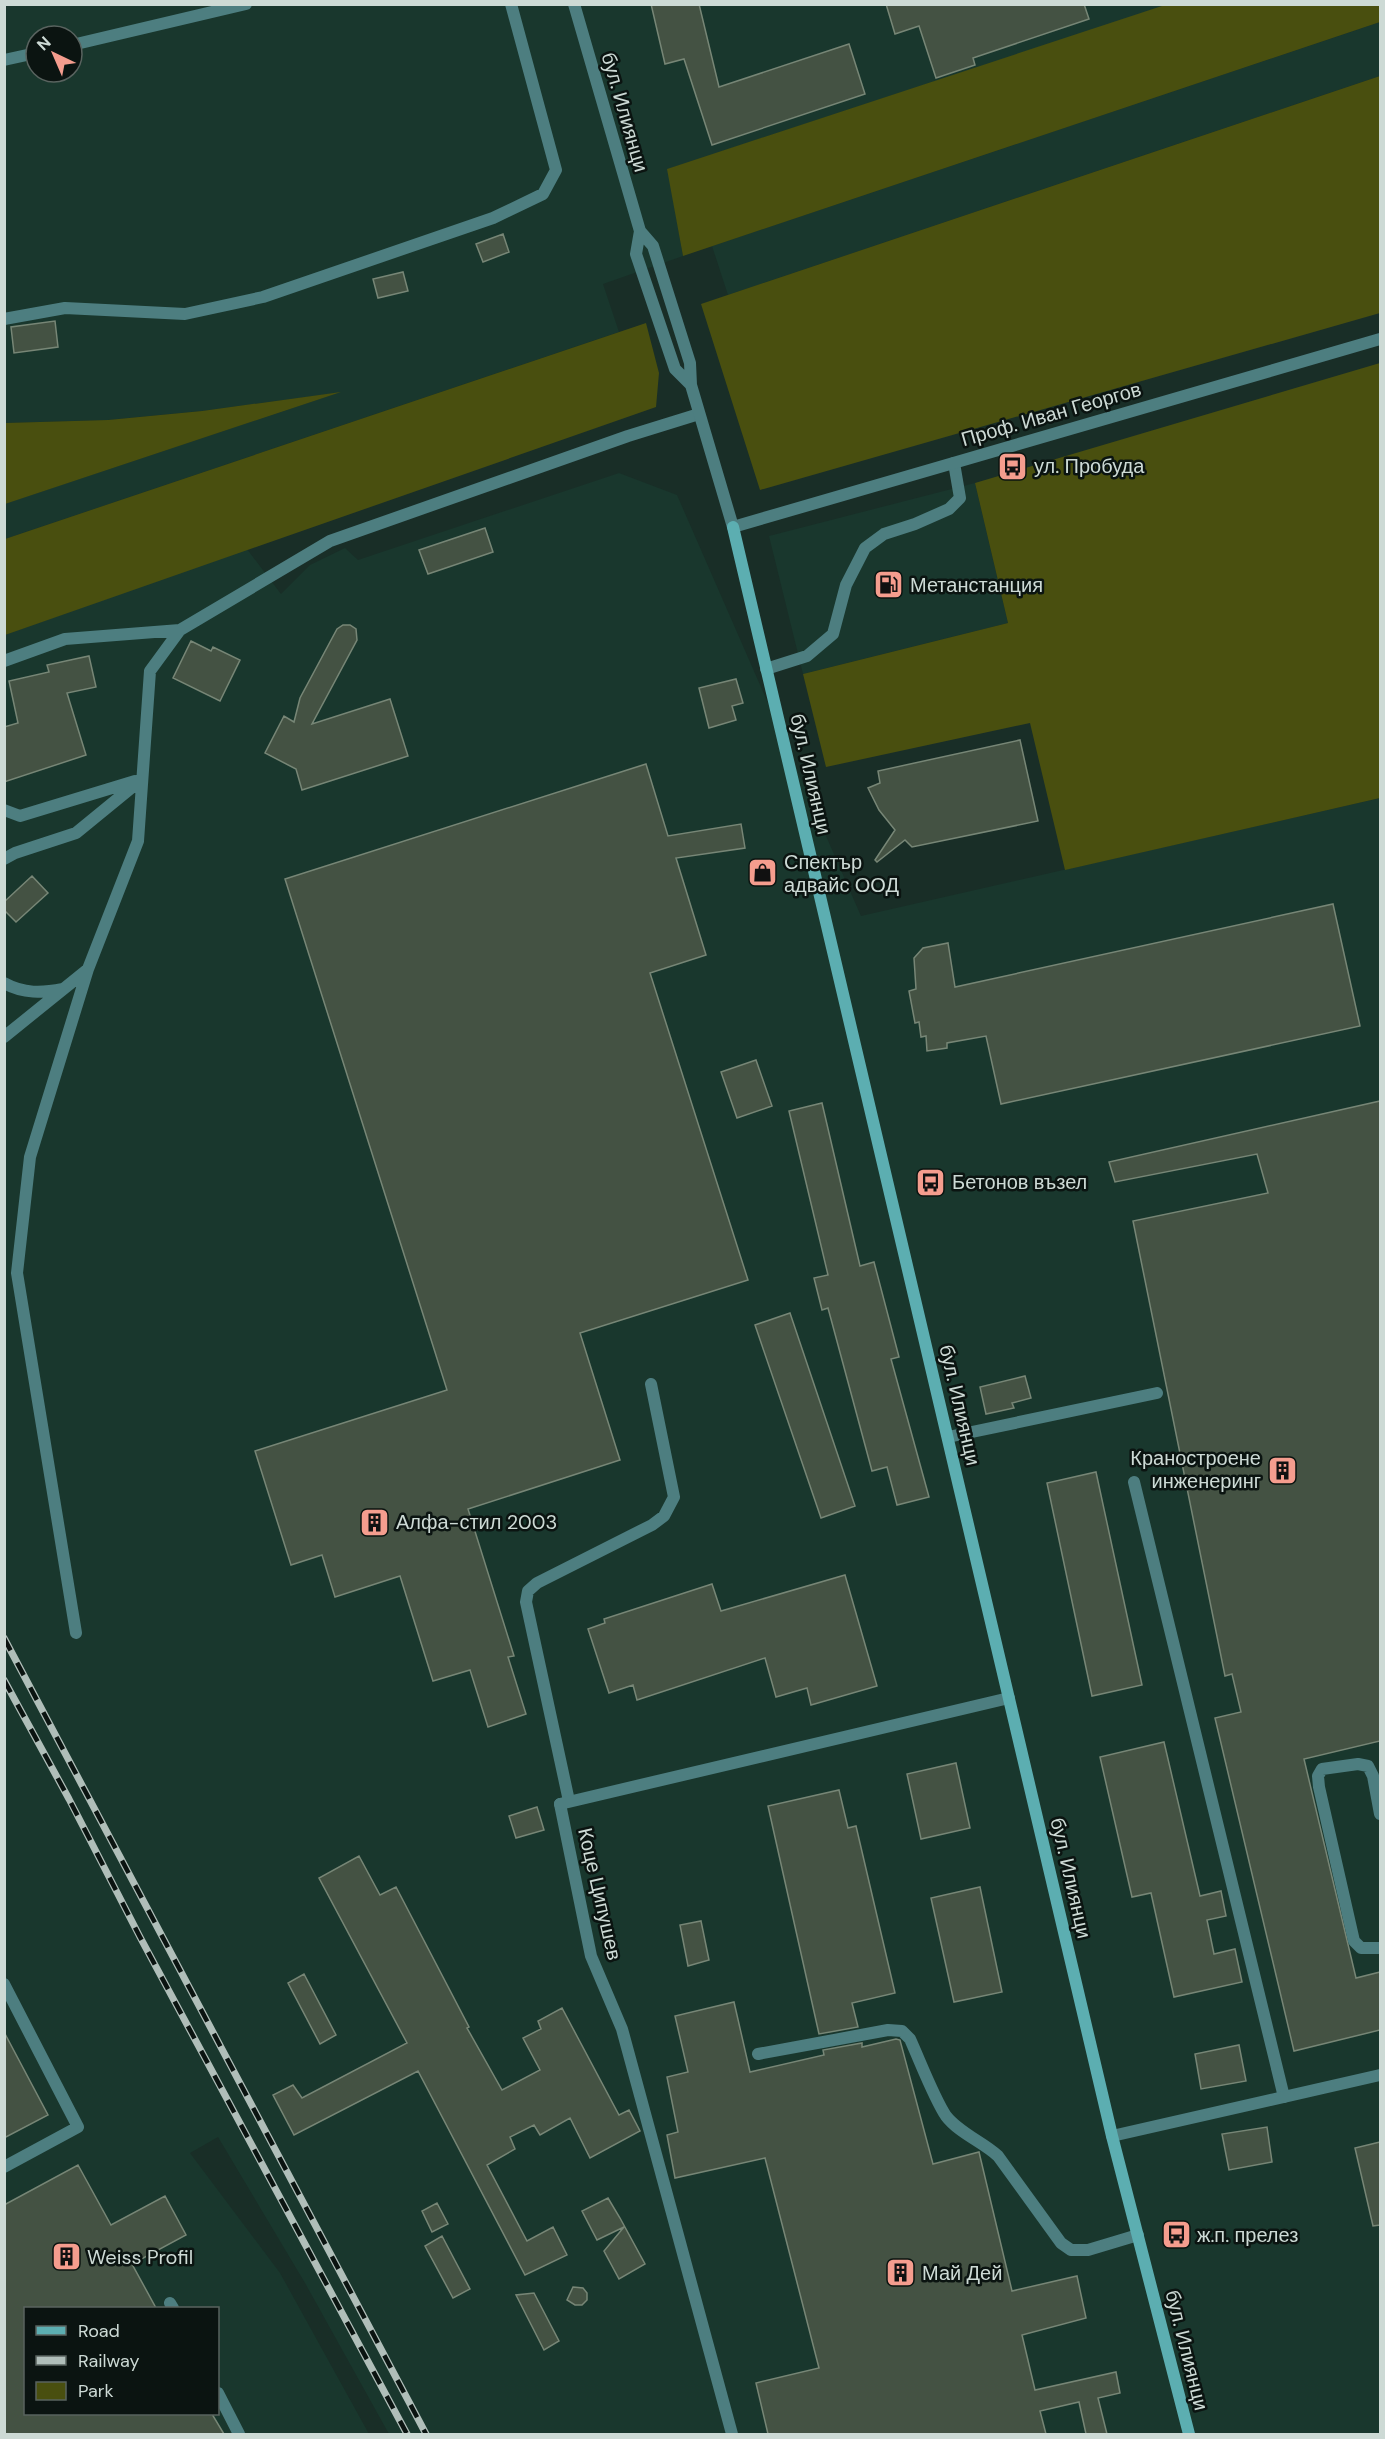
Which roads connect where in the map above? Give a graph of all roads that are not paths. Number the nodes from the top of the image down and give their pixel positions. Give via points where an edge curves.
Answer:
1 (246, 4) edge
2 (511, 4) edge
3 (574, 4) edge
4 (84, 42) edge
5 (24, 56) edge
6 (4, 60) edge
7 (640, 231) junction
8 (4, 319) edge
9 (1380, 339) edge
10 (691, 385) junction
11 (699, 414) junction
12 (954, 463) junction
13 (733, 527) junction
14 (180, 630) junction
15 (4, 661) edge
16 (766, 669) junction
17 (142, 778) junction
18 (4, 810) edge
19 (4, 859) edge
20 (88, 969) junction
21 (4, 983) edge
22 (64, 989) junction
23 (4, 1037) edge
24 (651, 1384) dead end
25 (1157, 1393) dead end
26 (948, 1437) junction
27 (1134, 1482) dead end
28 (76, 1633) dead end
29 (1009, 1698) junction
30 (565, 1803) junction
31 (1380, 1814) edge
32 (1380, 1948) edge
33 (4, 1984) edge
34 (758, 2054) dead end
35 (1380, 2075) edge
36 (1284, 2097) junction
37 (1112, 2136) junction
38 (4, 2167) edge
39 (1138, 2235) junction
40 (219, 2395) edge
41 (239, 2434) edge
42 (732, 2434) edge
43 (1189, 2434) edge

1 - 4 street
2 - 8 street via 556,170 543,194 493,218 263,297 185,315 65,308
3 - 7 street, бул. Илиянци
5 - 6 street
7 - 10 street, бул. Илиянци via 653,246 690,363
7 - 10 street, бул. Илиянци via 636,254 675,369
9 - 12 street, Проф. Иван Георгов
10 - 11 street, бул. Илиянци
11 - 13 street, бул. Илиянци
11 - 14 street via 330,541
12 - 13 street, Проф. Иван Георгов
12 - 16 street via 960,498 949,509 884,534 865,548 846,585 833,634 807,656
13 - 16 street, бул. Илиянци
14 - 15 street via 65,639
14 - 17 street via 150,671
16 - 26 street, бул. Илиянци
17 - 18 street via 20,816
17 - 19 street via 76,832
17 - 20 street via 138,842
20 - 22 street
20 - 28 street via 30,1157 17,1273
21 - 22 street via 39,993
22 - 23 street
24 - 30 street, Коце Ципушев via 674,1497 670,1508 652,1525 528,1591 526,1602
25 - 26 street
26 - 29 street, бул. Илиянци
27 - 36 street
29 - 30 street
29 - 37 street, бул. Илиянци
30 - 42 street, Коце Ципушев via 591,1956 622,2029
31 - 32 street via 1368,1766 1322,1769 1319,1787 1354,1941 1361,1948
33 - 38 street via 78,2127
34 - 39 street via 888,2030 902,2031 910,2039 946,2116 998,2156 1061,2243 1071,2250 1088,2250
35 - 36 street
36 - 37 street
37 - 39 street, бул. Илиянци
39 - 43 street, бул. Илиянци
40 - 41 street

